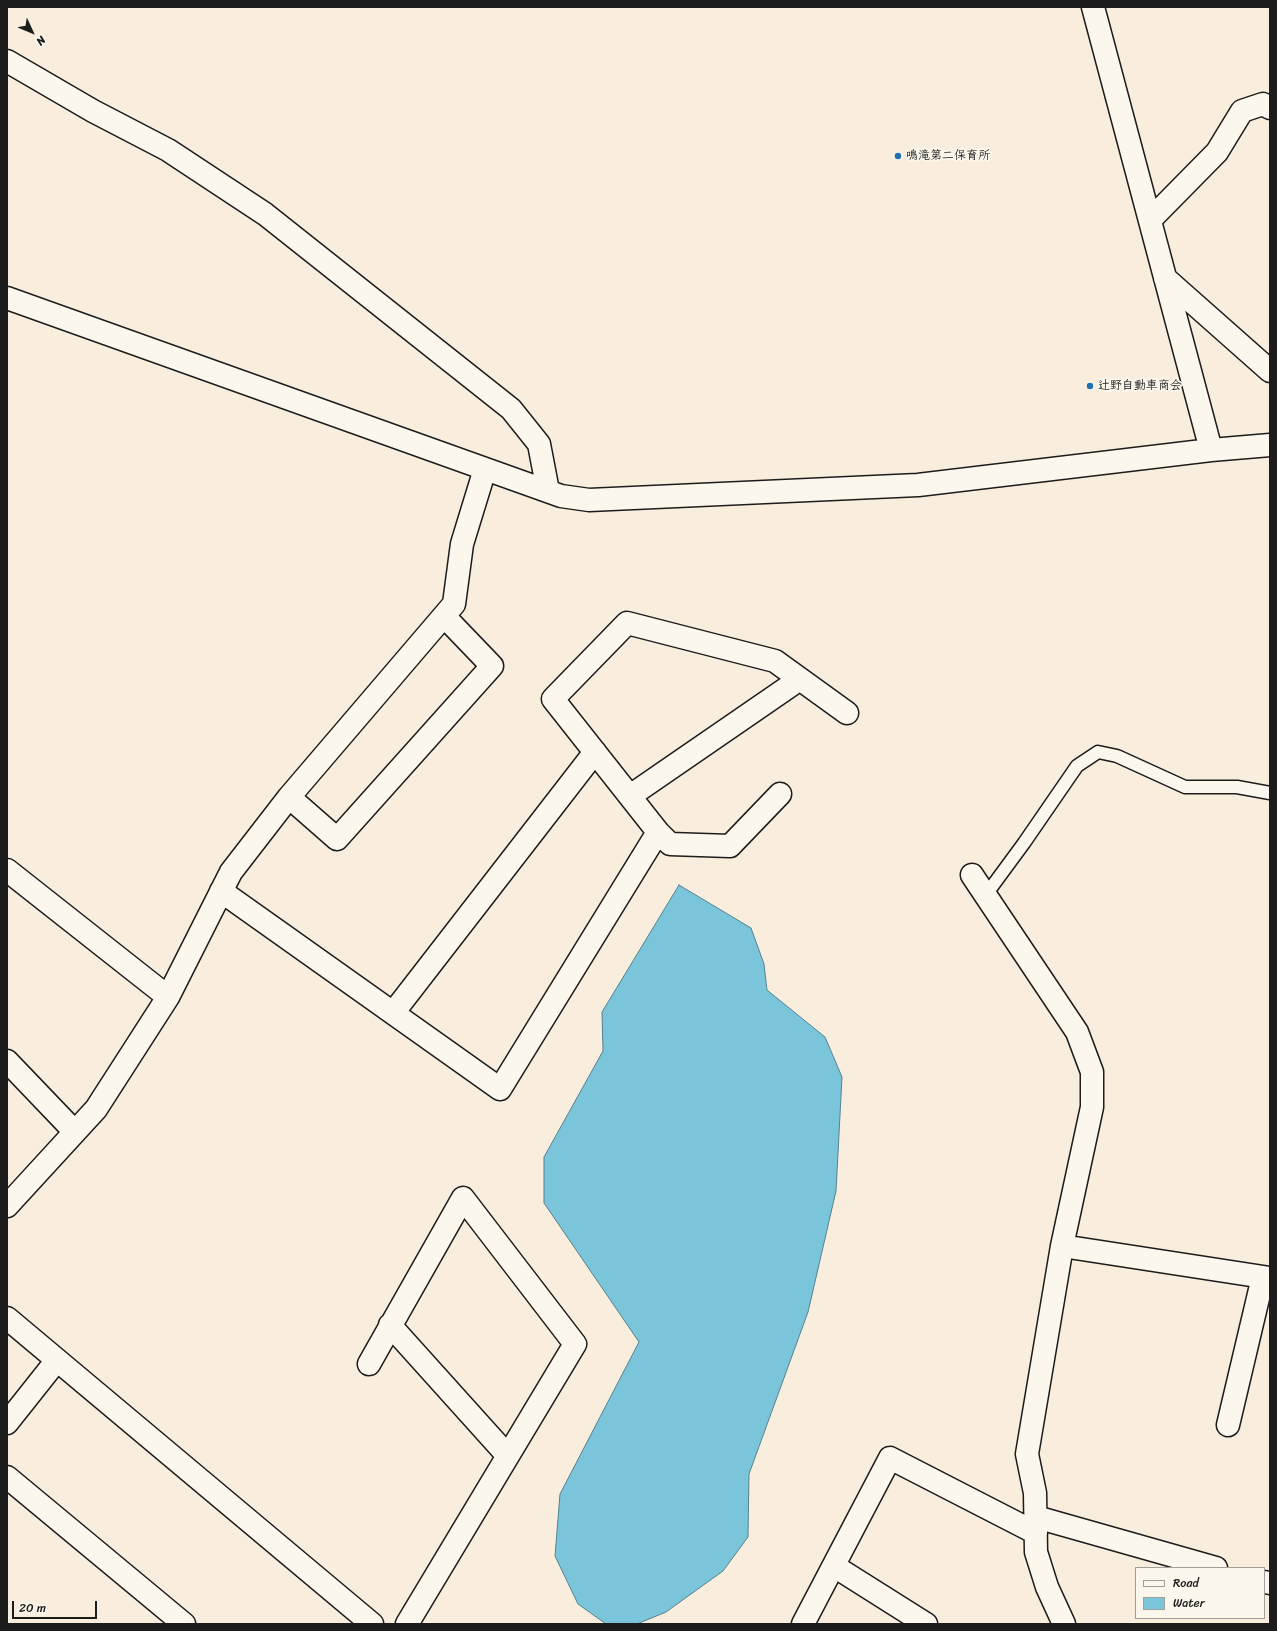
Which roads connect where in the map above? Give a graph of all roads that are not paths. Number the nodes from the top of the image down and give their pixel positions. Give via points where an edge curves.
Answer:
1 (1093, 7) edge
2 (7, 61) edge
3 (1270, 108) edge
4 (1150, 220) junction
5 (1165, 278) junction
6 (7, 298) edge
7 (1270, 371) edge
8 (1270, 445) edge
9 (1211, 450) junction
10 (485, 469) junction
11 (548, 492) junction
12 (444, 616) junction
13 (800, 679) junction
14 (847, 713) dead end
15 (595, 752) junction
16 (780, 794) dead end
17 (1270, 794) edge
18 (630, 796) junction
19 (289, 797) junction
20 (658, 832) junction
21 (7, 870) edge
22 (972, 875) dead end
23 (221, 890) junction
24 (985, 896) junction
25 (168, 997) junction
26 (393, 1013) junction
27 (7, 1061) edge
28 (75, 1132) junction
29 (7, 1206) edge
30 (1062, 1246) junction
31 (1267, 1278) edge
32 (7, 1318) edge
33 (390, 1325) junction
34 (57, 1360) junction
35 (369, 1364) dead end
36 (7, 1423) edge
37 (1228, 1425) dead end
38 (507, 1455) junction
39 (7, 1477) edge
40 (1036, 1525) junction
41 (834, 1566) junction
42 (1212, 1567) edge
43 (184, 1624) edge
44 (372, 1624) edge
45 (408, 1624) edge
46 (803, 1624) edge
47 (926, 1624) edge
48 (1064, 1624) edge

1 - 4 street
2 - 11 street via 92,111 168,150 265,214 498,399 510,409 538,444
3 - 4 street via 1263,104 1242,111 1217,152
4 - 5 street
5 - 7 street
5 - 9 street
6 - 10 street
8 - 9 street
9 - 11 street via 918,485 589,500
10 - 11 street
10 - 12 street via 462,544 454,604
12 - 19 street
12 - 19 street via 492,666 337,839
13 - 14 street
13 - 15 street via 775,661 627,623 553,699
13 - 18 street
15 - 18 street
15 - 26 street
16 - 20 street via 730,846 670,844
17 - 24 lane via 1237,788 1185,786 1117,756 1098,752 1077,766
18 - 20 street
19 - 23 street via 231,872
20 - 26 street via 500,1089
21 - 25 street
22 - 24 street
23 - 25 street
23 - 26 street
24 - 30 street via 1077,1032 1092,1072 1092,1107
25 - 28 street via 96,1109
27 - 28 street
28 - 29 street
30 - 31 street
30 - 40 street via 1027,1454 1035,1493
31 - 37 street
32 - 34 street
33 - 35 street
33 - 38 street
33 - 38 street via 463,1198 575,1344
34 - 36 street
34 - 44 street
38 - 45 street
39 - 43 street
40 - 41 street via 890,1458
40 - 42 street
40 - 48 street via 1036,1552 1047,1587
41 - 46 street
41 - 47 street

